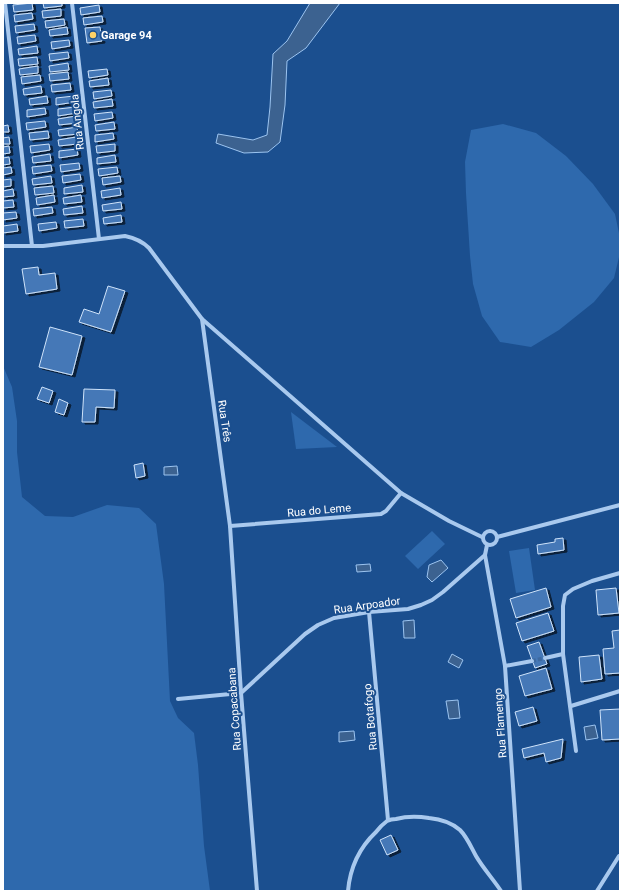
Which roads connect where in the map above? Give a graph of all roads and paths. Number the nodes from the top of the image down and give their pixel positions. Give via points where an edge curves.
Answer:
1 (6, 3) edge
2 (72, 3) edge
3 (99, 239) junction
4 (3, 246) edge
5 (32, 246) junction
6 (202, 319) junction
7 (401, 493) junction
8 (620, 505) edge
9 (230, 526) junction
10 (482, 537) junction
11 (497, 537) junction
12 (487, 545) junction
13 (485, 555) junction
14 (620, 573) edge
15 (369, 612) junction
16 (563, 654) junction
17 (545, 658) tunnel mouth
18 (532, 661) tunnel mouth
19 (505, 666) junction
20 (620, 691) edge
21 (241, 693) junction
22 (178, 699) dead end
23 (571, 706) junction
24 (576, 751) dead end
25 (388, 820) junction
26 (619, 856) dead end
27 (258, 891) edge
28 (348, 891) edge
29 (501, 891) edge
30 (520, 891) edge
31 (597, 891) edge

1 - 5 street
2 - 3 street, Rua Angola
3 - 5 street
3 - 6 street via 126,236 145,244
4 - 5 street
6 - 7 street
6 - 9 street, Rua Três
7 - 9 street, Rua do Leme via 386,512 381,514
7 - 10 street
8 - 11 street
9 - 21 street, Rua Copacabana
10 - 11 street via 491,530
10 - 12 street
11 - 12 street via 494,544
12 - 13 street
13 - 15 street, Rua Arpoador via 432,600 408,609
13 - 19 street, Rua Flamengo
14 - 16 street via 573,589 565,595
15 - 21 street, Rua Arpoador via 334,618 318,625
15 - 25 street, Rua Botafogo
16 - 17 street
16 - 23 street
18 - 19 street
19 - 30 street, Rua Flamengo
20 - 23 street
21 - 22 street
21 - 27 street, Rua Copacabana
23 - 24 street
25 - 28 street via 364,844 352,869
25 - 29 street via 407,816 421,817 453,825 460,830
26 - 31 street

